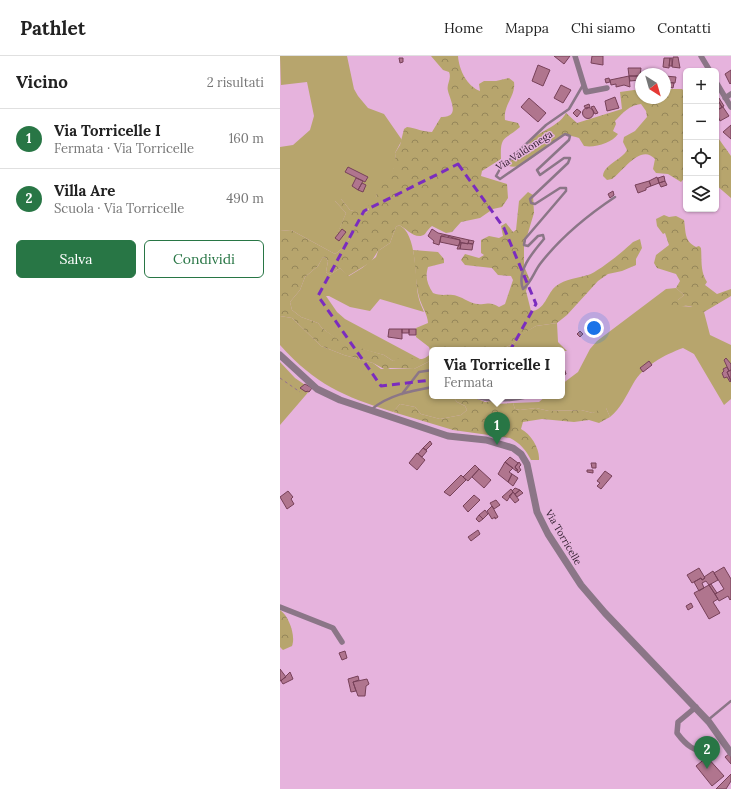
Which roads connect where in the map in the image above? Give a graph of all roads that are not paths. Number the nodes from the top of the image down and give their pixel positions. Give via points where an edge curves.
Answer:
1 (575, 56) edge
2 (701, 56) edge
3 (708, 68) edge
4 (583, 84) junction
5 (719, 87) edge
6 (607, 88) dead end
7 (731, 94) edge
8 (725, 98) junction
9 (731, 107) edge
10 (615, 196) dead end
11 (280, 356) edge
12 (429, 370) edge
13 (429, 388) edge
14 (402, 394) junction
15 (481, 399) edge
16 (521, 399) edge
17 (370, 410) junction
18 (280, 607) edge
19 (342, 642) dead end
20 (731, 701) edge
21 (696, 707) junction
22 (708, 720) junction
23 (709, 752) dead end
24 (731, 753) edge

1 - 4 street
2 - 3 street
4 - 6 street via 586,92
4 - 10 lane, Via Valdonega via 569,109 546,125 500,169 496,176 500,179 565,134 570,136 569,140 537,170 540,175 564,158 570,158 568,163 530,199 531,203 535,204 560,188 566,188 525,239 524,245 528,246 538,236 543,235 544,239 526,264 520,283 523,289 555,248 598,208
5 - 8 street
7 - 8 street
8 - 9 street
11 - 17 street, Via Torricelle via 317,389
12 - 14 lane via 419,372
13 - 14 lane
14 - 17 lane
15 - 16 lane
17 - 21 street, Via Torricelle via 448,436 502,443 521,454 527,464 537,512 561,556 581,585 605,614
18 - 19 street via 334,628
20 - 22 lane
21 - 22 street, Via Torricelle
21 - 23 street via 678,722 677,733 684,743 698,752
22 - 24 street, Via Torricelle

